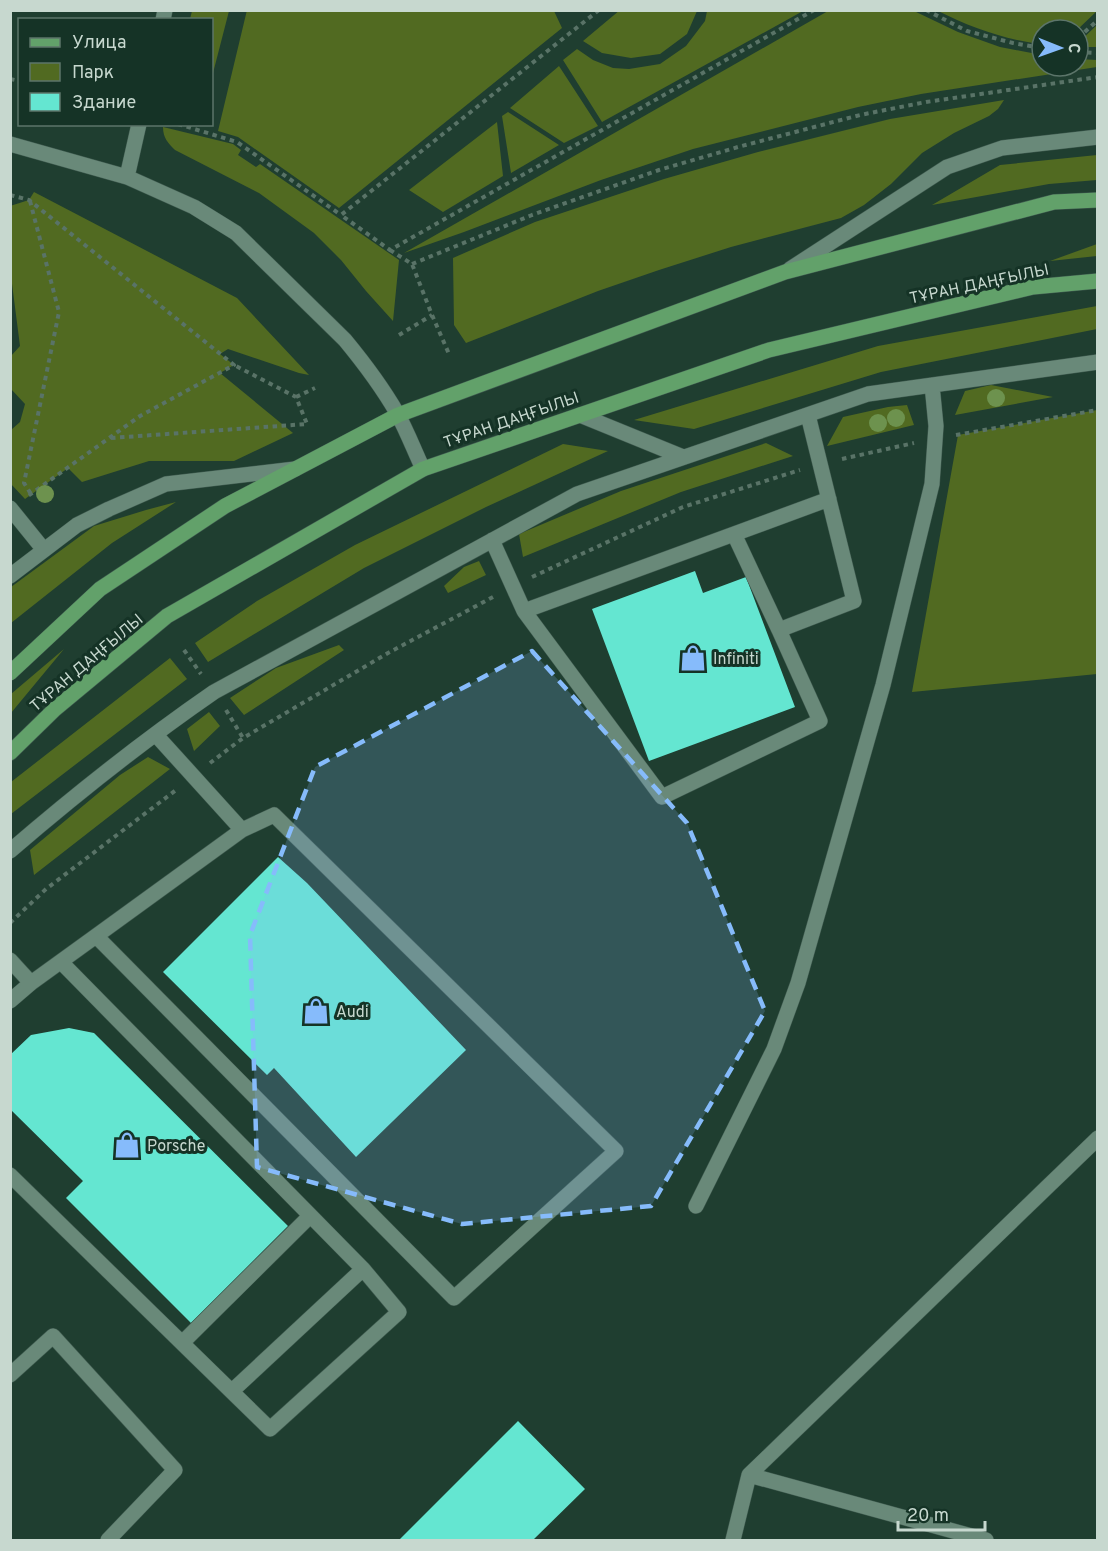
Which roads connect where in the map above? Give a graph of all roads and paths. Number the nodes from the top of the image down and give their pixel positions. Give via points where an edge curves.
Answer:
1 (599, 10) edge
2 (814, 10) edge
3 (926, 10) edge
4 (1030, 46) edge
5 (1098, 77) edge
6 (140, 126) edge
7 (185, 126) edge
8 (1098, 137) edge
9 (10, 144) edge
10 (127, 177) junction
11 (10, 195) edge
12 (29, 200) junction
13 (1098, 200) edge
14 (341, 215) junction
15 (390, 250) junction
16 (412, 264) junction
17 (785, 272) junction
18 (1098, 281) edge
19 (432, 315) junction
20 (399, 335) dead end
21 (449, 354) dead end
22 (1098, 362) edge
23 (234, 365) junction
24 (932, 385) junction
25 (315, 388) dead end
26 (296, 397) junction
27 (398, 415) junction
28 (580, 415) junction
29 (808, 415) junction
30 (109, 439) junction
31 (683, 457) junction
32 (298, 468) junction
33 (423, 469) junction
34 (31, 494) junction
35 (25, 499) dead end
36 (829, 499) junction
37 (10, 508) edge
38 (734, 534) junction
39 (492, 540) junction
40 (44, 550) junction
41 (10, 576) edge
42 (524, 611) junction
43 (779, 630) junction
44 (184, 650) dead end
45 (10, 673) edge
46 (202, 675) dead end
47 (221, 703) dead end
48 (156, 735) junction
49 (10, 753) edge
50 (193, 776) junction
51 (242, 830) junction
52 (10, 851) edge
53 (10, 923) edge
54 (96, 936) junction
55 (10, 960) edge
56 (61, 962) junction
57 (31, 983) junction
58 (10, 1001) edge
59 (1098, 1138) edge
60 (10, 1175) edge
61 (696, 1206) dead end
62 (310, 1216) junction
63 (363, 1269) junction
64 (183, 1343) junction
65 (10, 1375) edge
66 (232, 1391) junction
67 (749, 1475) junction
68 (976, 1539) edge
69 (108, 1540) edge
70 (733, 1540) edge

1 - 14 path
2 - 15 path
3 - 4 path via 967,31
5 - 16 path via 915,104 738,147 532,214
6 - 10 street
7 - 14 path via 237,142
8 - 17 street via 1002,148 947,167
9 - 10 street
10 - 27 street via 194,207 236,233 345,340
11 - 12 path
12 - 23 path
12 - 34 path via 59,312 24,483
13 - 17 main road via 1054,202
14 - 15 path
15 - 16 path
16 - 19 path
17 - 27 main road
18 - 28 main road, ТҰРАН ДАҢҒЫЛЫ via 1033,287 769,350
19 - 20 path
19 - 21 path
22 - 24 street
23 - 26 path
23 - 30 path via 140,416
24 - 29 street via 868,394
24 - 61 street via 936,426 932,484 884,685 802,972 774,1049
25 - 26 path
26 - 30 path via 307,424
27 - 32 main road
27 - 33 street
28 - 31 street
28 - 33 main road, ТҰРАН ДАҢҒЫЛЫ
29 - 31 street
29 - 36 street
30 - 34 path
31 - 39 street via 577,494
32 - 40 street via 166,484 77,525
32 - 45 main road via 225,506 100,589
33 - 49 main road, ТҰРАН ДАҢҒЫЛЫ via 167,616 55,709
34 - 35 path
36 - 38 street
36 - 43 street via 854,601
37 - 40 street
38 - 42 street
38 - 43 street
39 - 42 street
39 - 48 street via 214,692
40 - 41 street
42 - 43 street via 662,797 820,722
44 - 46 path
47 - 50 path via 243,738
48 - 50 street
48 - 52 street
50 - 51 street
50 - 53 path via 46,889
51 - 54 street
51 - 54 street via 274,815 616,1151 454,1299
54 - 56 street
55 - 57 street
56 - 57 street
56 - 62 street
57 - 58 street
59 - 67 street
60 - 64 street
62 - 63 street
62 - 64 street
63 - 66 street
63 - 66 street via 399,1312 270,1429
64 - 66 street
65 - 69 street via 53,1336 175,1470
67 - 68 street
67 - 70 street

